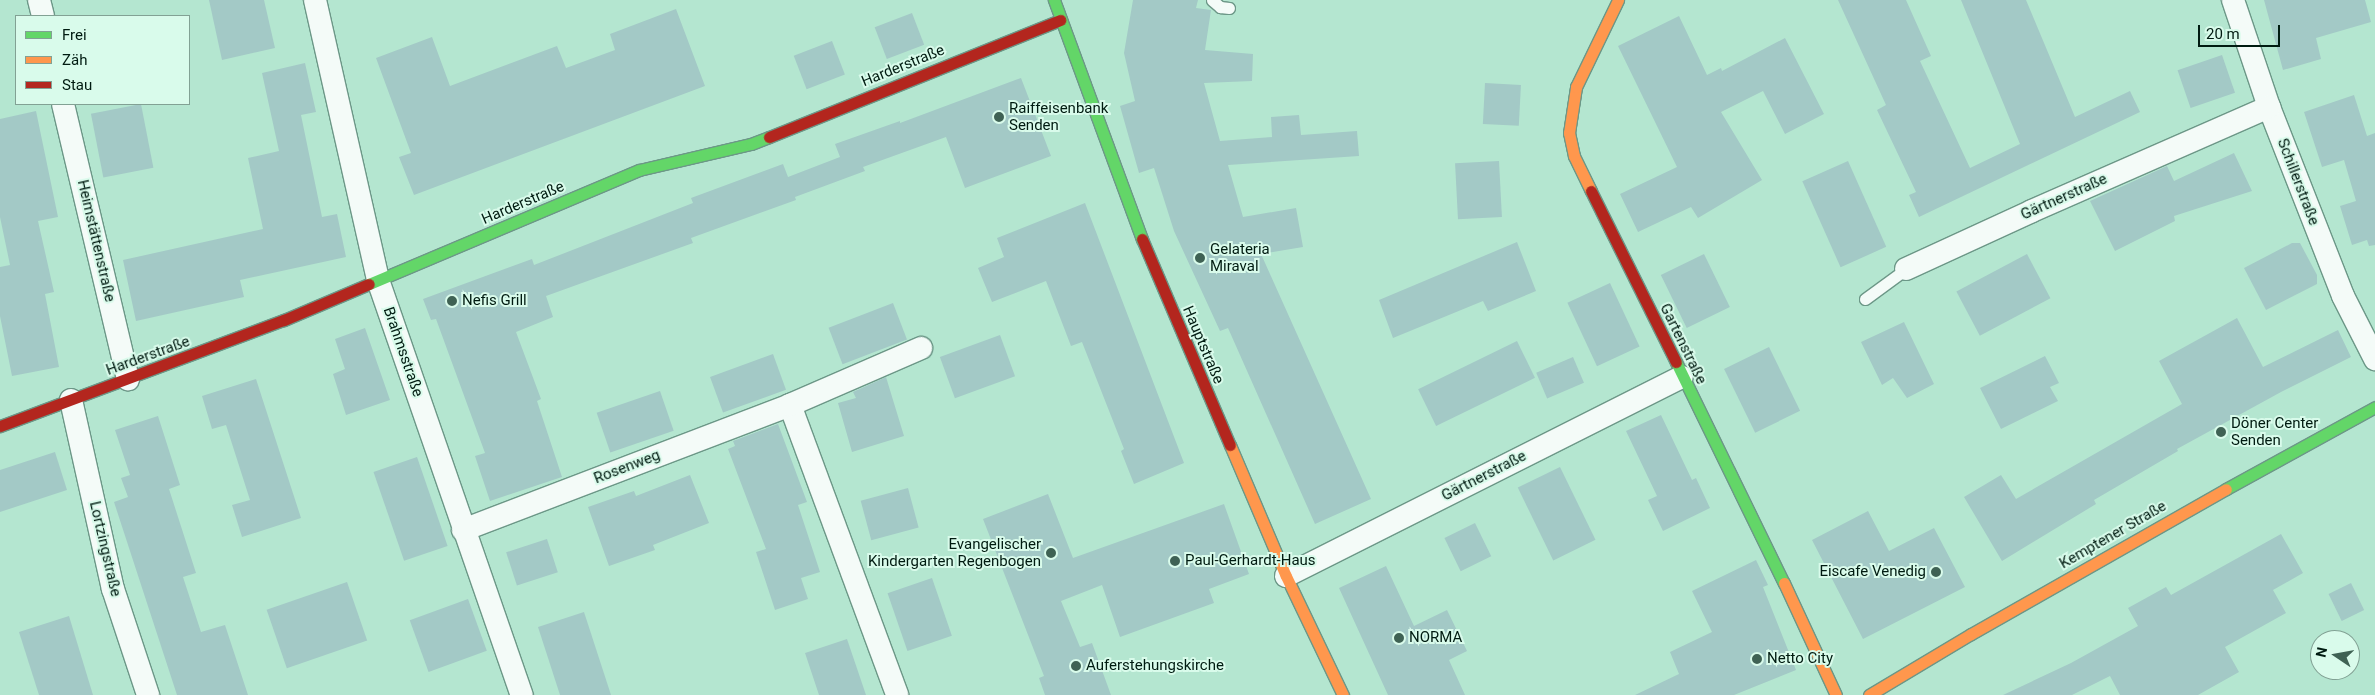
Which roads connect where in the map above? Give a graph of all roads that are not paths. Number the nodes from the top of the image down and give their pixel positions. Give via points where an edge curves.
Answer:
1 (39, 0) edge
2 (315, 0) edge
3 (1054, 0) edge
4 (1212, 0) edge
5 (1618, 0) edge
6 (2233, 0) edge
7 (1229, 8) dead end
8 (43, 15) edge
9 (1060, 20) junction
10 (63, 105) edge
11 (2269, 107) junction
12 (1906, 269) joint
13 (378, 280) junction
14 (1865, 299) dead end
15 (921, 348) dead end
16 (2375, 359) edge
17 (1682, 377) junction
18 (128, 379) junction
19 (71, 400) junction
20 (790, 405) junction
21 (2375, 407) edge
22 (0, 426) edge
23 (463, 530) junction
24 (1286, 576) junction
25 (148, 695) edge
26 (522, 695) edge
27 (897, 695) edge
28 (1343, 695) edge
29 (1836, 695) edge
30 (1869, 695) edge

1 - 8 street
2 - 13 street, Brahmsstraße
3 - 9 street, Hauptstraße
4 - 7 lane via 1220,7
5 - 17 street, Gartenstraße via 1576,87 1570,133 1574,156
6 - 11 street, Schillerstraße
9 - 13 street, Harderstraße via 751,144 639,170
9 - 24 street, Hauptstraße via 1146,251
10 - 18 street, Heimstättenstraße
11 - 12 street, Gärtnerstraße
11 - 16 street, Schillerstraße via 2343,296
12 - 14 lane, Gärtnerstraße
13 - 18 street, Harderstraße via 275,324
13 - 23 street, Brahmsstraße
15 - 20 street, Rosenweg
17 - 24 street, Gärtnerstraße
17 - 29 street, Gartenstraße via 1765,542
18 - 19 street, Harderstraße
19 - 22 street, Harderstraße
19 - 25 street, Lortzingstraße via 113,589
20 - 23 street, Rosenweg
20 - 27 street
21 - 30 street, Kemptener Straße via 2209,498
23 - 26 street, Brahmsstraße
24 - 28 street, Hauptstraße

